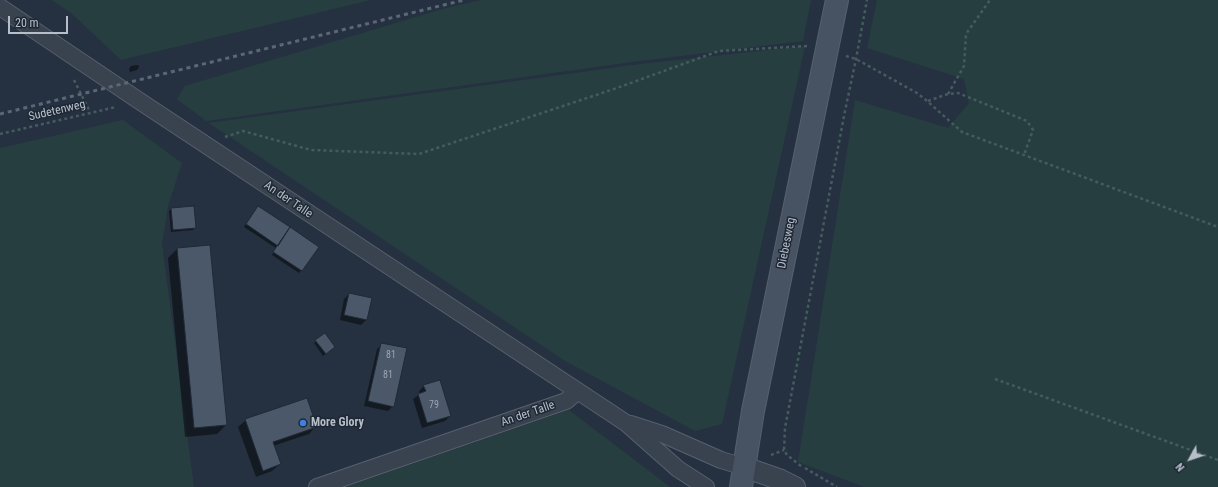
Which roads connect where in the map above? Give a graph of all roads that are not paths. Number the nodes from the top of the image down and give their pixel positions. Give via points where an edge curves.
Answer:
1 (837, 0) edge
2 (0, 8) edge
3 (578, 391) junction
4 (626, 423) junction
5 (743, 477) edge
6 (317, 487) edge
7 (706, 487) edge
8 (795, 487) edge

1 - 5 main road, Diebesweg via 761,372
2 - 3 street, An der Talle
3 - 4 street, An der Talle
3 - 6 street, An der Talle via 566,401
4 - 5 street, An der Talle via 662,434 722,460
4 - 7 street, An der Talle via 678,469
5 - 8 street, An der Talle via 781,480

